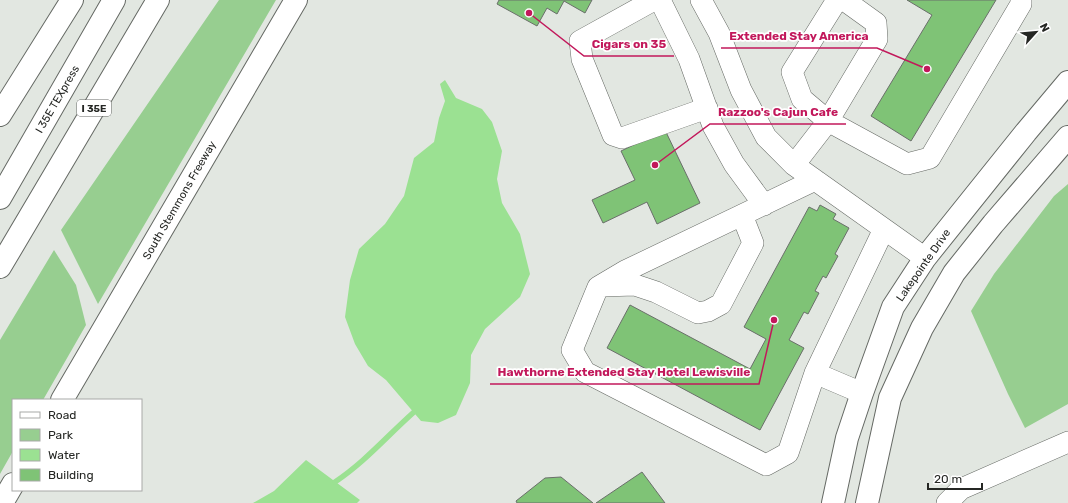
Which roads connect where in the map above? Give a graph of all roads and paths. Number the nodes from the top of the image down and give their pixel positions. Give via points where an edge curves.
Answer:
1 (72, 0) edge
2 (114, 0) edge
3 (158, 0) edge
4 (163, 0) edge
5 (296, 0) edge
6 (654, 0) edge
7 (660, 0) edge
8 (701, 0) edge
9 (837, 0) edge
10 (844, 0) edge
11 (1021, 0) edge
12 (146, 21) junction
13 (1068, 82) edge
14 (707, 108) junction
15 (0, 116) edge
16 (828, 122) junction
17 (1068, 137) edge
18 (794, 165) junction
19 (815, 180) junction
20 (0, 198) edge
21 (764, 204) junction
22 (742, 215) junction
23 (884, 228) junction
24 (925, 258) junction
25 (0, 267) edge
26 (954, 273) junction
27 (598, 286) junction
28 (814, 373) junction
29 (862, 393) junction
30 (63, 399) edge
31 (1068, 442) edge
32 (12, 486) edge
33 (871, 502) edge
34 (2, 503) edge
35 (833, 503) edge
36 (947, 503) edge

1 - 15 main road
2 - 20 main road, I 35E TEXpress
3 - 12 main road, I 35E
4 - 12 main road
5 - 30 main road, South Stemmons Freeway
6 - 14 lane via 580,41 582,59 613,135 622,138
7 - 14 lane via 689,59
8 - 18 lane via 719,34 741,90 766,137
9 - 16 lane via 792,72 802,99
10 - 16 lane via 876,23 877,39
11 - 16 lane via 930,158 907,164
12 - 25 main road, I 35E
13 - 24 main road, Lakepointe Drive
14 - 21 lane via 734,164
16 - 18 lane
17 - 26 main road
18 - 19 lane
19 - 21 lane
19 - 23 lane
21 - 22 lane
22 - 27 lane
22 - 27 lane via 753,243 721,304 708,312 698,313 656,292 635,285
23 - 24 lane
23 - 28 lane
24 - 26 main road
24 - 29 main road, Lakepointe Drive via 893,307
26 - 33 main road via 922,328 890,398
27 - 28 lane via 572,350 585,372 766,465 788,453
28 - 29 lane
29 - 35 main road, Lakepointe Drive via 847,438
31 - 36 lane via 961,489
32 - 34 main road

